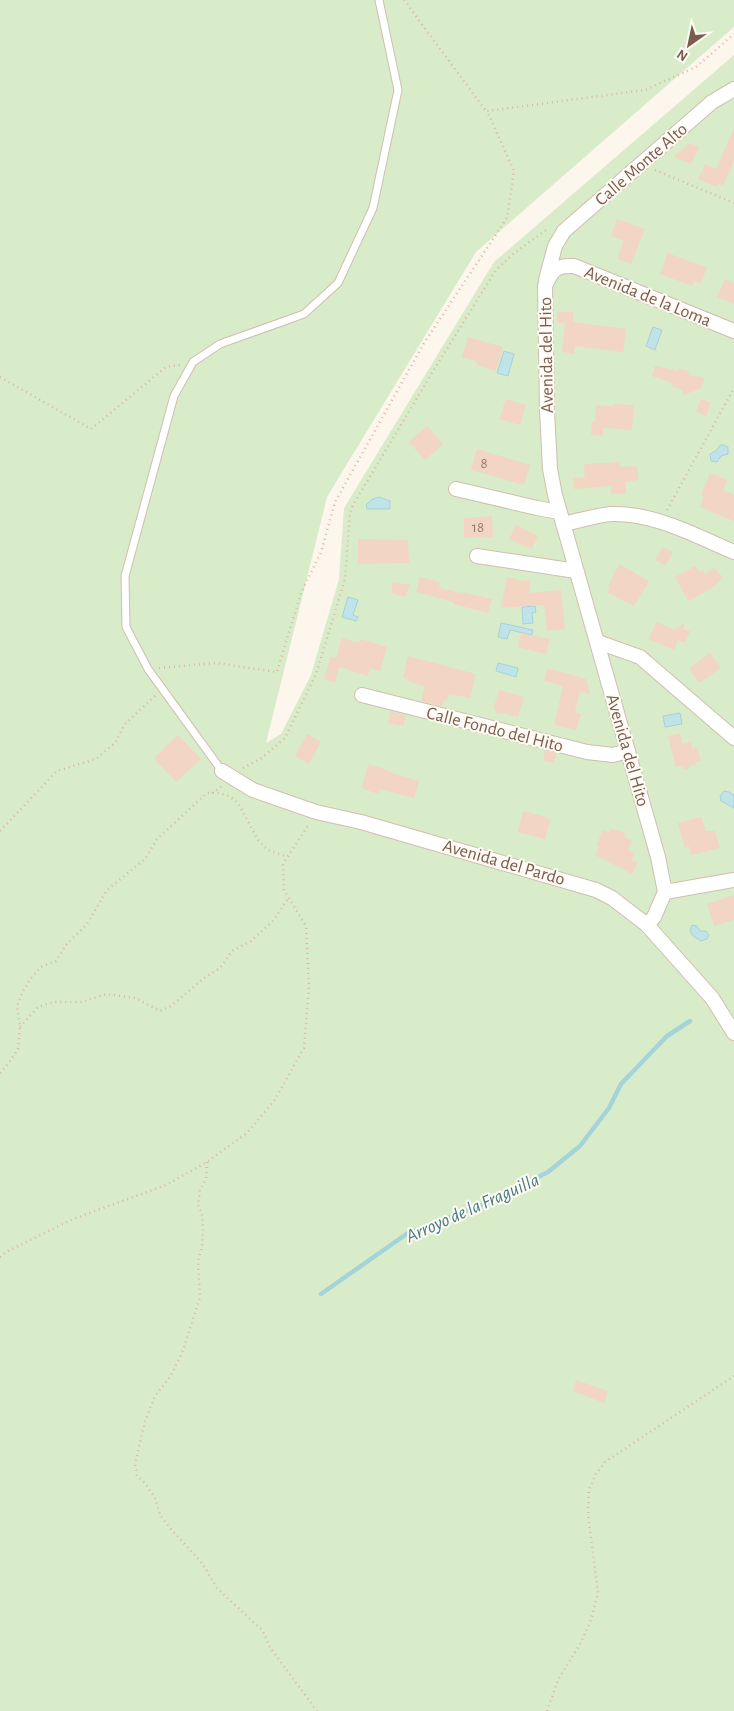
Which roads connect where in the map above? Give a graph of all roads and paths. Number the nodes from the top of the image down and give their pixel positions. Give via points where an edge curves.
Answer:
1 (379, 0) edge
2 (404, 0) edge
3 (734, 34) edge
4 (734, 89) edge
5 (486, 111) junction
6 (640, 164) junction
7 (734, 203) edge
8 (570, 226) junction
9 (555, 246) junction
10 (568, 266) junction
11 (545, 286) junction
12 (734, 331) edge
13 (193, 362) junction
14 (0, 377) edge
15 (734, 388) edge
16 (456, 489) dead end
17 (561, 518) junction
18 (660, 522) junction
19 (734, 552) edge
20 (477, 556) dead end
21 (576, 571) junction
22 (598, 642) junction
23 (148, 669) junction
24 (163, 689) junction
25 (362, 695) dead end
26 (734, 738) edge
27 (628, 751) junction
28 (227, 775) junction
29 (212, 793) junction
30 (316, 812) junction
31 (0, 831) edge
32 (287, 857) junction
33 (734, 880) edge
34 (665, 892) junction
35 (289, 897) junction
36 (647, 926) junction
37 (20, 1027) junction
38 (734, 1033) edge
39 (0, 1073) edge
40 (207, 1162) junction
41 (0, 1257) edge
42 (734, 1376) edge
43 (318, 1711) edge
44 (546, 1711) edge

1 - 13 lane via 398,90 373,208 338,283 304,314 220,344
2 - 5 path
3 - 5 path via 696,67 645,90
4 - 6 street, Calle Monte Alto via 712,102
5 - 23 path via 514,171 507,218 424,342 335,502 321,552 301,594 278,672 216,663
6 - 7 path
6 - 8 street, Calle Monte Alto
8 - 9 street, Calle Monte Alto
8 - 28 path via 549,228 512,254 496,270 353,505 345,579 316,674 285,738 262,758
9 - 10 street
9 - 11 street, Calle Monte Alto
10 - 11 street, Avenida del Hito via 550,273
10 - 12 street, Avenida de la Loma
11 - 17 street, Avenida del Hito via 550,469
13 - 14 path via 166,367 91,429
13 - 23 lane via 174,396 125,576 126,627
15 - 18 path
16 - 17 street via 537,508
17 - 18 street via 610,514 634,515
17 - 21 street, Avenida del Hito
18 - 19 street
20 - 21 street
21 - 22 street, Avenida del Hito
22 - 26 street via 640,657
22 - 27 street, Avenida del Hito
23 - 24 lane
24 - 28 lane
24 - 31 path via 125,724 115,742 96,759 57,771
25 - 27 street, Calle Fondo del Hito via 587,752 613,755
27 - 34 street, Avenida del Hito
28 - 29 path
28 - 30 street, Avenida del Pardo via 253,790
29 - 32 path via 219,792 238,803 258,840 268,850
29 - 37 path via 207,793 167,829 145,858 107,890 87,924 66,945 56,961 40,967 17,1006
30 - 32 path
30 - 36 street, Avenida del Pardo via 596,890 612,898
32 - 35 path via 283,872 284,890
33 - 34 street
34 - 36 street
35 - 37 path via 273,921 251,941 232,951 220,968 171,1006 160,1011 135,998 106,994 82,1002 54,1002 38,1007
35 - 40 path via 306,926 309,986 304,1048 274,1101 247,1133
36 - 38 street, Avenida del Pardo via 712,998
37 - 39 path via 18,1049
40 - 41 path via 166,1185 72,1218
40 - 43 path via 206,1179 198,1205 203,1229 198,1261 200,1297 182,1353 170,1377 155,1396 145,1421 135,1464 137,1476 145,1483 169,1527 202,1563 217,1588 263,1632 269,1646
42 - 44 path via 605,1462 596,1474 589,1489 588,1514 598,1593 590,1623 558,1680

